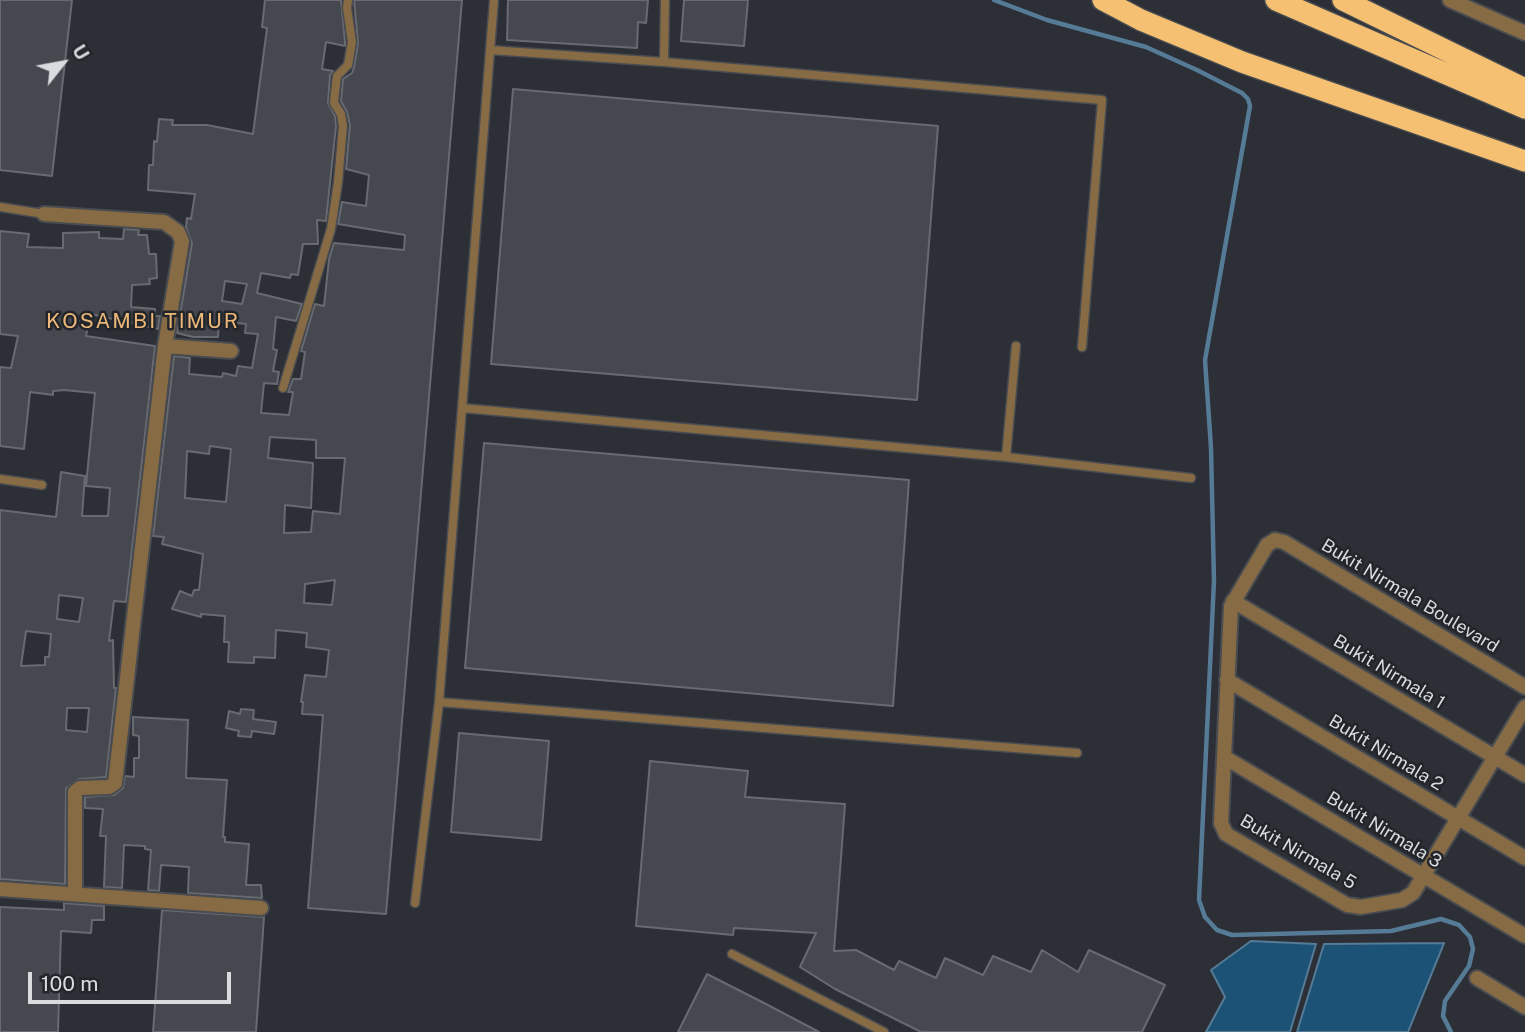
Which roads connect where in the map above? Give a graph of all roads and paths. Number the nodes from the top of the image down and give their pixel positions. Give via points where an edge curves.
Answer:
1 (348, 0) edge
2 (494, 0) edge
3 (666, 0) edge
4 (1103, 0) edge
5 (1276, 0) edge
6 (1343, 0) edge
7 (1450, 0) edge
8 (1525, 33) edge
9 (490, 50) junction
10 (664, 62) junction
11 (1525, 89) edge
12 (1525, 108) edge
13 (1525, 161) edge
14 (0, 208) edge
15 (44, 214) joint
16 (165, 346) junction
17 (1016, 346) dead end
18 (1082, 347) dead end
19 (231, 351) dead end
20 (283, 388) dead end
21 (462, 408) junction
22 (1006, 457) junction
23 (1192, 478) dead end
24 (0, 479) edge
25 (42, 485) dead end
26 (1233, 601) junction
27 (1227, 680) junction
28 (1525, 687) edge
29 (439, 702) junction
30 (1525, 707) edge
31 (1077, 753) dead end
32 (1224, 757) junction
33 (1494, 757) junction
34 (1525, 775) edge
35 (1458, 818) junction
36 (1525, 858) edge
37 (1424, 876) junction
38 (0, 889) edge
39 (75, 894) junction
40 (415, 903) dead end
41 (261, 908) dead end
42 (1525, 936) edge
43 (732, 954) dead end
44 (1476, 978) dead end
45 (1525, 1007) edge
46 (884, 1032) edge

1 - 20 lane via 352,42 335,93 343,126 331,229
2 - 9 lane
3 - 10 lane
4 - 13 highway via 1242,62
5 - 12 highway
6 - 11 highway
7 - 8 street
9 - 10 lane
9 - 21 lane
10 - 18 lane via 1102,100
14 - 15 lane
15 - 16 street via 164,222 178,232 182,241
16 - 19 street
16 - 39 street via 115,783 75,792
17 - 22 lane
21 - 22 lane
21 - 29 lane
22 - 23 lane
24 - 25 lane
26 - 27 street
26 - 28 street, Bukit Nirmala Boulevard via 1267,545 1275,540 1284,542
26 - 33 street, Bukit Nirmala 1
27 - 32 street
27 - 35 street, Bukit Nirmala 2
29 - 31 lane
29 - 40 lane
30 - 33 street
32 - 37 street, Bukit Nirmala 3
32 - 37 street, Bukit Nirmala 5 via 1221,824 1226,834 1347,905 1402,900
33 - 34 street, Bukit Nirmala 1
33 - 35 street
35 - 36 street, Bukit Nirmala 2
35 - 37 street
37 - 42 street, Bukit Nirmala 3
38 - 39 street
39 - 41 street
43 - 46 lane
44 - 45 street

